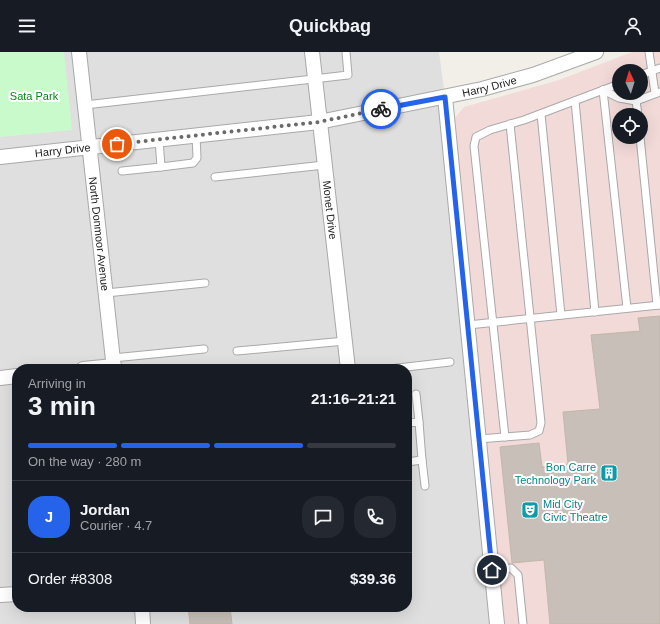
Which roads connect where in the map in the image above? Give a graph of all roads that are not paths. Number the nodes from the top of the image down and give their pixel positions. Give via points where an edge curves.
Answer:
1 (79, 52) edge
2 (312, 52) edge
3 (346, 52) edge
4 (596, 52) edge
5 (649, 52) edge
6 (660, 68) edge
7 (651, 72) junction
8 (648, 73) edge
9 (315, 80) junction
10 (612, 87) edge
11 (603, 90) junction
12 (658, 93) edge
13 (445, 97) junction
14 (575, 101) junction
15 (636, 101) junction
16 (85, 104) junction
17 (637, 108) edge
18 (541, 114) junction
19 (319, 122) junction
20 (510, 124) junction
21 (196, 135) junction
22 (158, 139) junction
23 (641, 144) edge
24 (90, 147) junction
25 (0, 157) edge
26 (324, 165) junction
27 (161, 167) junction
28 (122, 171) dead end
29 (215, 177) dead end
30 (205, 283) dead end
31 (106, 293) junction
32 (658, 305) edge
33 (627, 308) junction
34 (596, 312) junction
35 (561, 315) junction
36 (529, 318) junction
37 (493, 323) junction
38 (468, 325) junction
39 (344, 341) junction
40 (204, 349) dead end
41 (237, 351) dead end
42 (450, 362) dead end
43 (113, 364) edge
44 (347, 364) edge
45 (412, 366) edge
46 (12, 377) edge
47 (0, 378) edge
48 (416, 394) dead end
49 (419, 422) junction
50 (412, 423) edge
51 (506, 437) junction
52 (479, 439) junction
53 (422, 460) junction
54 (412, 461) edge
55 (425, 486) dead end
56 (492, 570) junction
57 (12, 595) edge
58 (0, 596) edge
59 (142, 612) edge
60 (143, 624) edge
61 (497, 624) edge
62 (523, 624) edge

1 - 16 street, North Donmoor Avenue
2 - 9 street, Monet Drive
3 - 9 lane via 348,76
4 - 13 street, Harry Drive via 533,75 482,90
5 - 7 lane
6 - 7 lane
7 - 8 lane
7 - 12 lane
9 - 16 lane
9 - 19 street, Monet Drive
10 - 11 lane
11 - 14 lane
11 - 15 lane via 619,98
11 - 33 lane
12 - 15 lane
13 - 19 street, Harry Drive
13 - 38 street
14 - 18 lane
14 - 34 lane
15 - 17 lane
16 - 24 street, North Donmoor Avenue
18 - 20 lane
18 - 35 lane
19 - 21 street, Harry Drive
19 - 26 street, Monet Drive
20 - 36 lane
20 - 37 lane via 476,137 474,146
21 - 22 street, Harry Drive
21 - 27 lane via 198,158 193,163
22 - 24 street, Harry Drive
22 - 27 lane
23 - 32 lane
24 - 25 street, Harry Drive
24 - 31 street, North Donmoor Avenue
26 - 29 lane
26 - 39 street, Monet Drive
27 - 28 lane
30 - 31 lane
31 - 43 street, North Donmoor Avenue
32 - 33 lane
33 - 34 lane
34 - 35 lane
35 - 36 lane
36 - 37 lane
36 - 51 lane via 541,423 539,431 530,435
37 - 38 lane
37 - 51 lane
38 - 52 street
39 - 41 lane
39 - 44 street, Monet Drive
40 - 43 lane
42 - 45 lane
46 - 47 street
48 - 49 lane
49 - 50 lane
49 - 53 lane
51 - 52 lane
52 - 56 street
53 - 54 lane
53 - 55 lane
56 - 61 street
56 - 62 lane via 512,568 518,575
57 - 58 street
59 - 60 street

